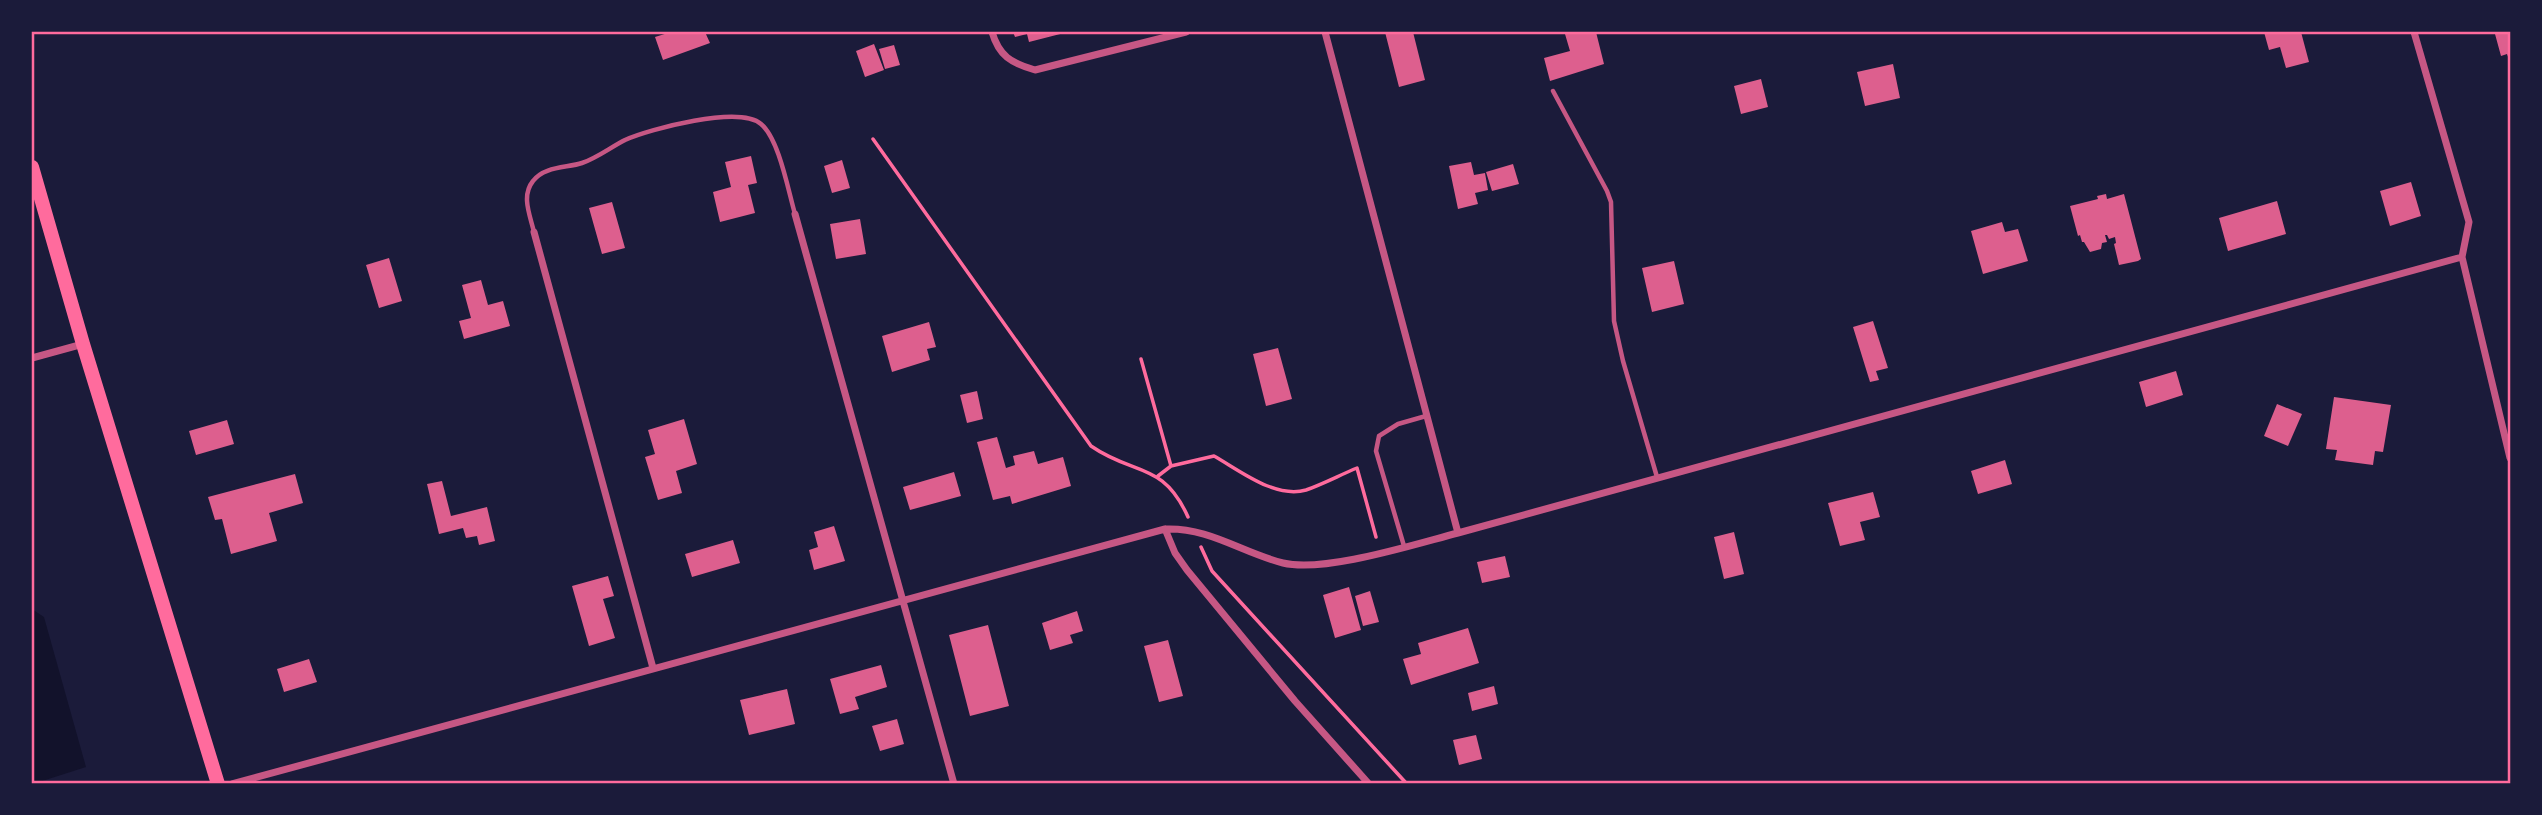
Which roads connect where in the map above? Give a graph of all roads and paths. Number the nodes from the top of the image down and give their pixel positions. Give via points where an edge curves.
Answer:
1 (992, 32) edge
2 (1186, 32) edge
3 (1325, 32) edge
4 (2414, 32) edge
5 (1553, 91) dead end
6 (873, 139) dead end
7 (32, 167) edge
8 (795, 214) joint
9 (534, 232) joint
10 (2462, 257) junction
11 (83, 344) junction
12 (32, 358) edge
13 (1141, 359) dead end
14 (1427, 416) junction
15 (2511, 458) edge
16 (1171, 466) junction
17 (1157, 476) junction
18 (1657, 478) junction
19 (1165, 529) junction
20 (1194, 530) junction
21 (1458, 533) junction
22 (1376, 537) dead end
23 (1404, 546) junction
24 (902, 599) junction
25 (653, 668) junction
26 (218, 783) edge
27 (232, 783) edge
28 (954, 783) edge
29 (1369, 783) edge
30 (1407, 783) edge

1 - 2 street via 996,47 1014,64 1035,70
3 - 14 street
4 - 10 street via 2469,222
5 - 18 lane via 1611,202 1614,321
6 - 17 path via 1091,446
7 - 11 main road
8 - 9 lane via 770,135 759,122 739,117 706,119 660,127 580,164 533,179 526,194
8 - 24 street
9 - 25 street
10 - 15 street
10 - 18 street
11 - 12 street
11 - 26 main road
13 - 16 path
14 - 21 street
14 - 23 lane via 1398,424 1379,436 1376,451
16 - 17 path
16 - 22 path via 1214,456 1257,481 1294,491 1357,468
17 - 20 path via 1180,499
18 - 21 street
19 - 20 street
19 - 24 street
19 - 29 street via 1187,570
20 - 23 street via 1284,563 1305,565
20 - 30 path via 1212,571
21 - 23 street
24 - 25 street
24 - 28 street
25 - 27 street

